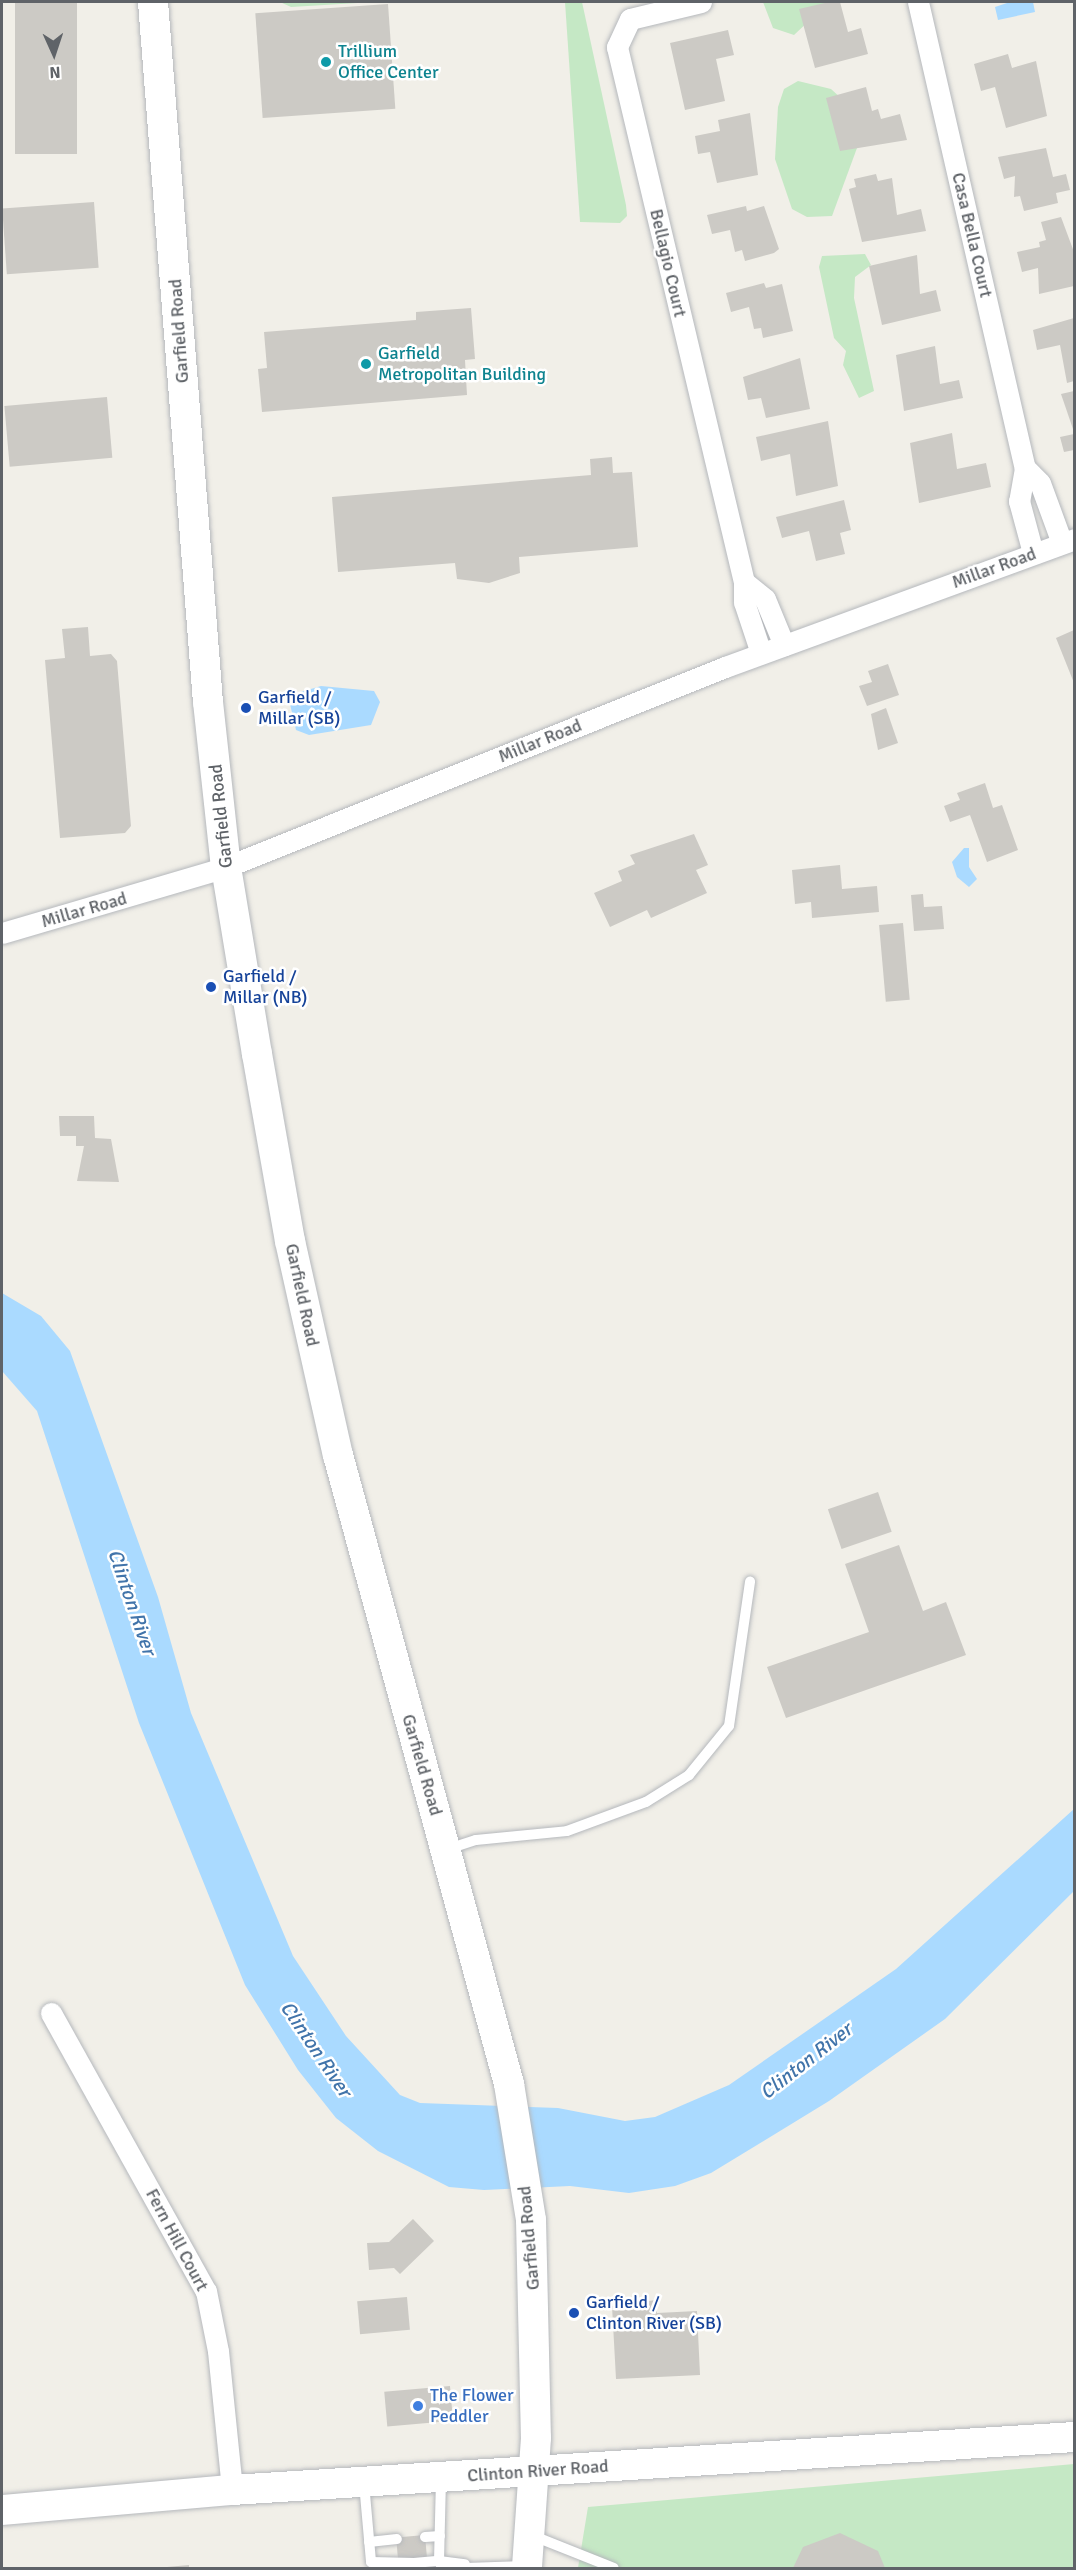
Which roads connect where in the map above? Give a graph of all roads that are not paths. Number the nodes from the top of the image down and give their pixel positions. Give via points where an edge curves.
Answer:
1 (153, 2) edge
2 (701, 2) edge
3 (918, 2) edge
4 (1025, 468) junction
5 (1068, 541) edge
6 (1033, 553) junction
7 (744, 582) junction
8 (784, 645) junction
9 (761, 653) junction
10 (226, 867) junction
11 (2, 933) edge
12 (750, 1582) dead end
13 (447, 1849) junction
14 (51, 2013) dead end
15 (1074, 2437) edge
16 (535, 2471) junction
17 (441, 2478) junction
18 (364, 2483) junction
19 (232, 2490) junction
20 (2, 2510) edge
21 (530, 2535) junction
22 (440, 2536) junction
23 (425, 2537) dead end
24 (396, 2540) dead end
25 (369, 2542) junction
26 (441, 2565) edge
27 (414, 2566) edge
28 (465, 2566) edge
29 (531, 2568) edge
30 (614, 2568) edge

1 - 10 main road, Garfield Road
2 - 7 street, Bellagio Court via 630,19 617,47
3 - 4 street, Casa Bella Court
4 - 5 street, Casa Bella Court via 1040,483
4 - 6 street, Casa Bella Court via 1019,501
5 - 6 street, Millar Road
6 - 8 street, Millar Road
7 - 8 street via 770,607
7 - 9 street, Bellagio Court via 744,602
8 - 9 street, Millar Road
9 - 10 street, Millar Road
10 - 11 street, Millar Road
10 - 13 main road, Garfield Road via 314,1351 399,1687
12 - 13 lane via 729,1726 689,1775 646,1802 567,1832 476,1840
13 - 16 main road, Garfield Road via 509,2084 531,2220
14 - 19 street, Fern Hill Court via 206,2291 218,2351
15 - 16 main road, Clinton River Road
16 - 17 main road, Clinton River Road
16 - 21 main road, Garfield Road
17 - 18 main road, Clinton River Road
17 - 22 lane
18 - 19 main road, Clinton River Road
18 - 25 lane
19 - 20 main road, Clinton River Road
21 - 29 main road, Garfield Road
21 - 30 lane
22 - 23 lane
22 - 26 lane
24 - 25 lane
25 - 27 lane via 371,2562
26 - 27 lane
26 - 28 lane
28 - 29 lane

